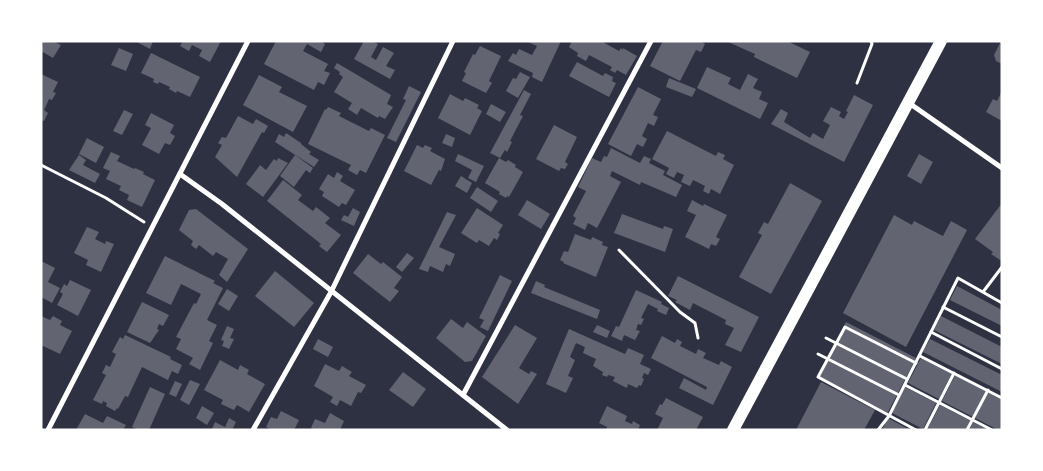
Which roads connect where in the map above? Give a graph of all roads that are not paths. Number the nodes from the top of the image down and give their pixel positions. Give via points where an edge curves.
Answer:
1 (248, 41) edge
2 (453, 41) edge
3 (651, 41) edge
4 (941, 41) edge
5 (908, 103) junction
6 (1002, 168) edge
7 (180, 174) junction
8 (331, 292) junction
9 (463, 395) junction
10 (48, 430) edge
11 (252, 430) edge
12 (507, 430) edge
13 (733, 430) edge

1 - 7 street
2 - 8 street
3 - 9 street
4 - 5 main road
5 - 6 street
5 - 13 main road
7 - 8 street
7 - 10 street
8 - 9 street
8 - 11 street
9 - 12 street

